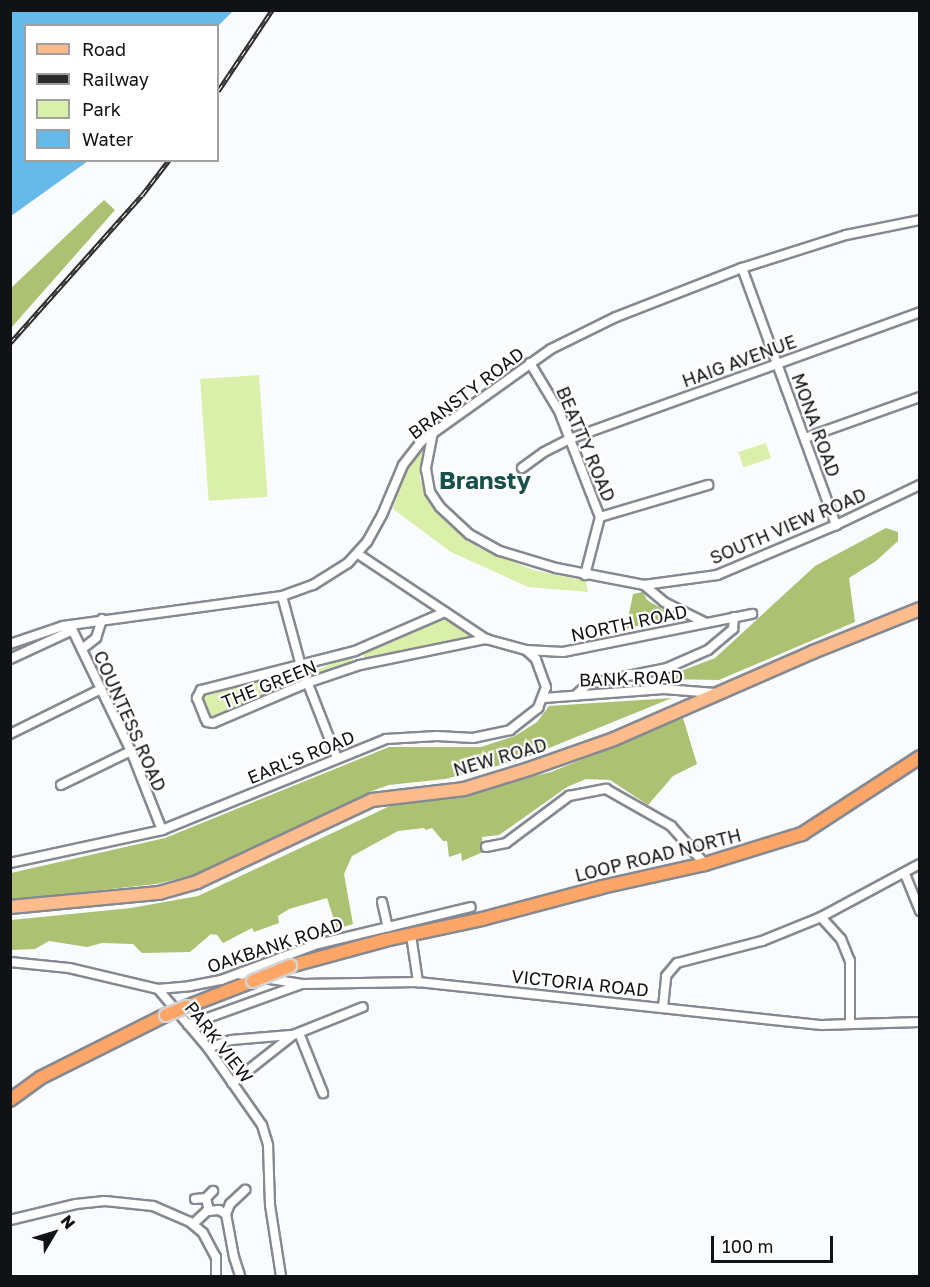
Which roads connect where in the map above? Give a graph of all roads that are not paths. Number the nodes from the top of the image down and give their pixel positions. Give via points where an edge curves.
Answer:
1 (920, 220) edge
2 (742, 268) junction
3 (920, 312) edge
4 (777, 362) junction
5 (530, 363) junction
6 (920, 397) edge
7 (434, 432) junction
8 (805, 438) junction
9 (570, 439) junction
10 (522, 468) dead end
11 (708, 485) dead end
12 (920, 485) edge
13 (600, 517) junction
14 (836, 525) junction
15 (358, 554) junction
16 (585, 575) junction
17 (644, 585) junction
18 (282, 596) junction
19 (920, 609) edge
20 (445, 612) junction
21 (752, 614) dead end
22 (734, 617) junction
23 (102, 619) junction
24 (704, 622) junction
25 (71, 627) junction
26 (486, 639) junction
27 (10, 644) edge
28 (82, 649) junction
29 (526, 650) junction
30 (10, 659) edge
31 (302, 666) junction
32 (307, 683) junction
33 (101, 689) junction
34 (720, 693) junction
35 (576, 695) junction
36 (544, 698) junction
37 (10, 734) edge
38 (130, 751) junction
39 (920, 757) edge
40 (337, 758) junction
41 (61, 785) dead end
42 (162, 830) junction
43 (486, 847) dead end
44 (10, 863) edge
45 (705, 864) junction
46 (920, 864) edge
47 (905, 874) junction
48 (382, 902) dead end
49 (10, 907) edge
50 (471, 907) dead end
51 (920, 910) edge
52 (821, 917) junction
53 (388, 927) junction
54 (411, 935) junction
55 (10, 962) edge
56 (238, 974) junction
57 (418, 982) junction
58 (302, 984) junction
59 (158, 989) junction
60 (363, 1007) dead end
61 (663, 1007) junction
62 (920, 1022) edge
63 (850, 1024) junction
64 (188, 1025) junction
65 (296, 1034) junction
66 (208, 1048) junction
67 (232, 1083) junction
68 (323, 1093) dead end
69 (10, 1100) edge
70 (245, 1190) dead end
71 (213, 1191) dead end
72 (206, 1198) junction
73 (195, 1199) dead end
74 (209, 1210) junction
75 (226, 1214) junction
76 (10, 1220) edge
77 (193, 1224) junction
78 (216, 1276) edge
79 (240, 1276) edge
80 (281, 1276) edge

1 - 2 street, BRANSTY ROAD via 846,235
2 - 4 street, MONA ROAD
2 - 5 street, BRANSTY ROAD via 616,317
3 - 4 street, HAIG AVENUE
4 - 8 street, MONA ROAD
4 - 9 street, HAIG AVENUE
5 - 7 street, BRANSTY ROAD
5 - 9 street, BEATTY ROAD via 549,390
6 - 8 street
7 - 15 street, BRANSTY ROAD via 403,465 375,529
7 - 16 street, SOUTH VIEW ROAD via 426,468 428,485 435,500 456,524 500,551
8 - 14 street, MONA ROAD
9 - 10 street, HAIG AVENUE
9 - 13 street, BEATTY ROAD
11 - 13 street
12 - 14 street, SOUTH VIEW ROAD
13 - 16 street, BEATTY ROAD
14 - 17 street, SOUTH VIEW ROAD via 717,575
15 - 18 street, BRANSTY ROAD via 326,579
15 - 20 street, NORTH ROAD
16 - 17 street, SOUTH VIEW ROAD
17 - 24 street via 664,602
18 - 23 street, BRANSTY ROAD
18 - 31 street
19 - 34 main road, NEW ROAD
20 - 26 street, NORTH ROAD
20 - 31 street, THE GREEN via 355,651
21 - 22 street, NORTH ROAD
22 - 24 street, NORTH ROAD
22 - 35 street via 733,629 708,650 667,668 588,684
23 - 25 street, BRANSTY ROAD
23 - 28 street via 96,638
24 - 29 street, NORTH ROAD via 563,652
25 - 27 street, BRANSTY ROAD
25 - 28 street, COUNTESS ROAD
25 - 30 street
26 - 29 street, NORTH ROAD
26 - 32 street, THE GREEN via 360,665
28 - 33 street, COUNTESS ROAD
29 - 36 street via 543,674
31 - 32 street
31 - 32 street, THE GREEN via 201,690 197,698 207,722 213,723
32 - 40 street
33 - 37 street
33 - 38 street, COUNTESS ROAD
34 - 35 street, BANK ROAD via 664,690
34 - 49 main road, NEW ROAD via 614,739 530,769 464,789 372,800 179,888
35 - 36 street, BANK ROAD
36 - 40 street, EARL'S ROAD via 528,719 492,736 386,739
38 - 41 street
38 - 42 street, COUNTESS ROAD
39 - 45 highway, LOOP ROAD NORTH via 802,834
40 - 42 street, EARL'S ROAD
42 - 44 street, EARL'S ROAD
43 - 45 street via 506,843 569,796 606,789 671,826
45 - 54 highway, LOOP ROAD NORTH
46 - 47 street
47 - 51 street
47 - 52 street
48 - 53 street
50 - 53 street, OAKBANK ROAD
52 - 61 street via 762,941 677,963 666,976
52 - 63 street via 841,939 850,961
53 - 56 street, OAKBANK ROAD via 318,944
54 - 57 street
54 - 69 highway, LOOP ROAD NORTH, bridge via 290,966 186,1007 40,1078
55 - 59 street via 69,968
56 - 58 street, VICTORIA ROAD
56 - 59 street, OAKBANK ROAD
57 - 58 street, VICTORIA ROAD
57 - 61 street, VICTORIA ROAD
58 - 64 street
59 - 64 street, PARK VIEW
60 - 65 street
61 - 63 street, VICTORIA ROAD via 822,1025
62 - 63 street, VICTORIA ROAD
64 - 66 street, PARK VIEW
65 - 66 street via 231,1041
65 - 67 street
65 - 68 street
66 - 67 street, PARK VIEW
67 - 80 street, PARK VIEW via 256,1114 268,1145 270,1205
70 - 75 street via 230,1204
71 - 72 street
72 - 73 street
72 - 74 street
74 - 75 street
74 - 77 street
75 - 79 street
76 - 77 street via 105,1201 153,1206
77 - 78 street via 211,1245 216,1257

